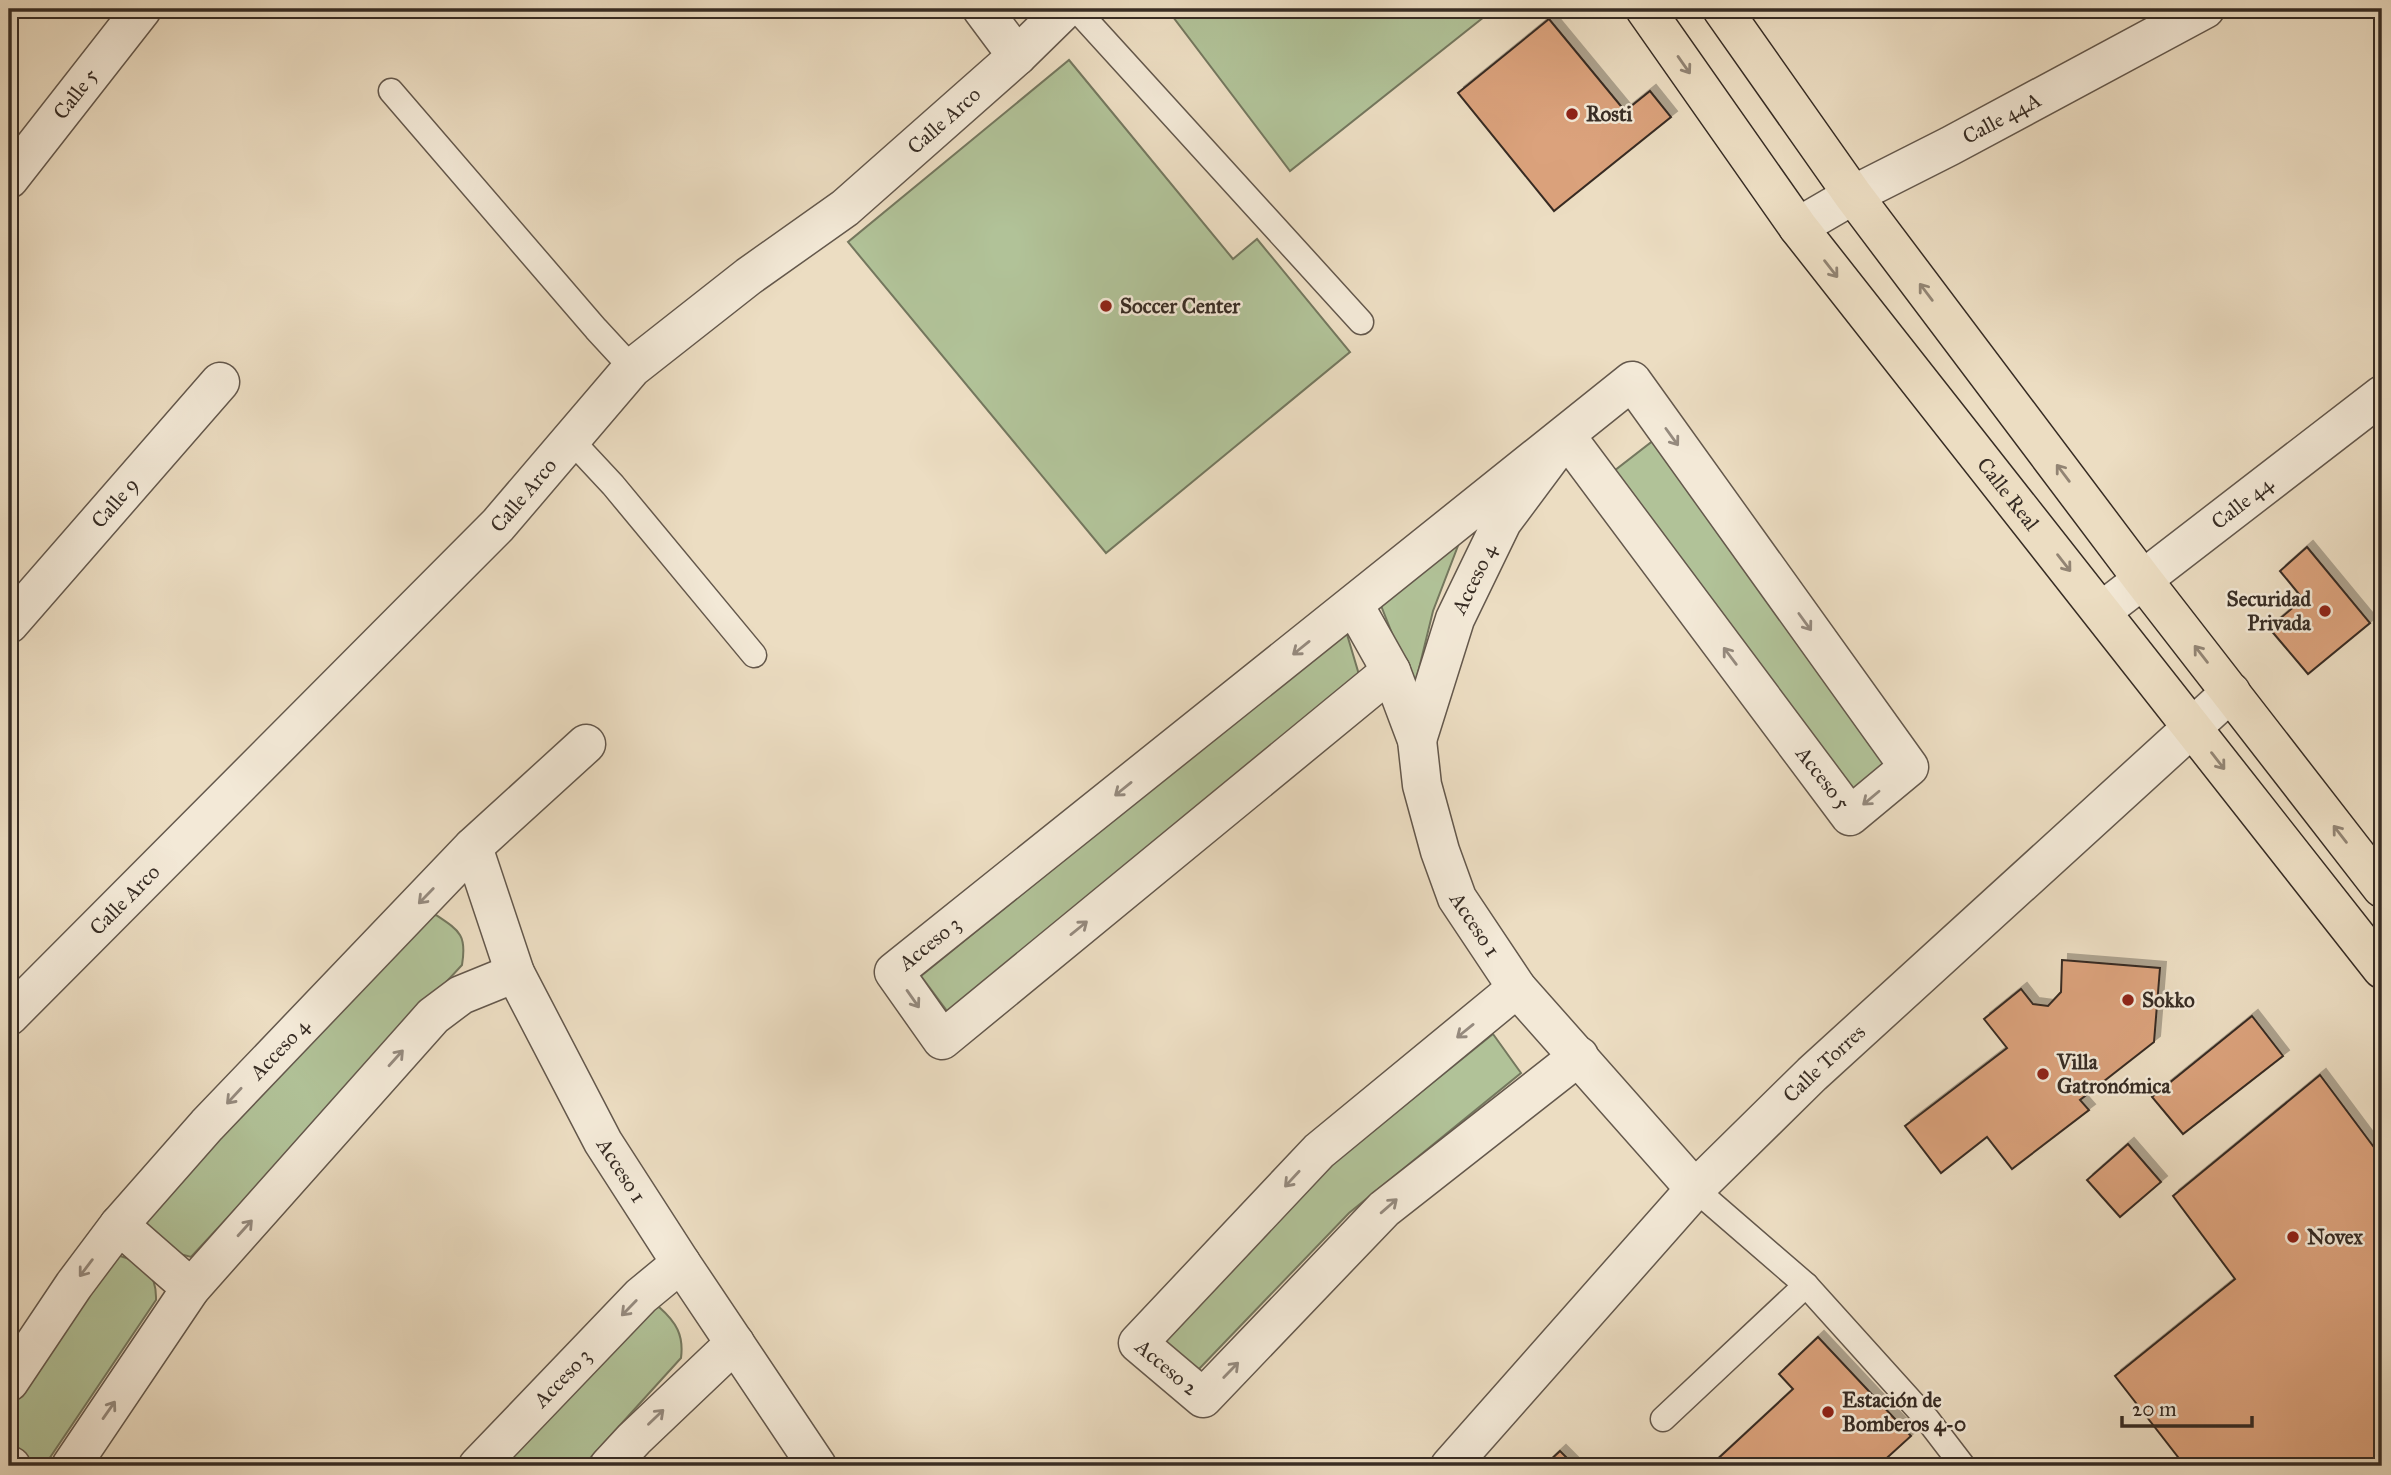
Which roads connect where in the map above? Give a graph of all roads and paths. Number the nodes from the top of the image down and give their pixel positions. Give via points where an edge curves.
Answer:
1 (142, 9) edge
2 (982, 9) edge
3 (1065, 9) edge
4 (1076, 9) edge
5 (1644, 9) edge
6 (1722, 9) edge
7 (2205, 9) edge
8 (1017, 55) junction
9 (391, 91) dead end
10 (9, 179) edge
11 (1853, 195) junction
12 (1798, 227) junction
13 (1361, 322) dead end
14 (632, 368) junction
15 (1632, 381) joint
16 (220, 382) dead end
17 (2382, 396) edge
18 (1566, 436) junction
19 (571, 440) junction
20 (2143, 580) junction
21 (1354, 605) junction
22 (2102, 611) junction
23 (9, 624) edge
24 (754, 655) dead end
25 (1391, 671) junction
26 (2231, 692) junction
27 (2192, 728) junction
28 (1417, 740) junction
29 (586, 744) dead end
30 (473, 847) junction
31 (2382, 888) edge
32 (2382, 969) edge
33 (515, 972) junction
34 (1517, 988) junction
35 (9, 1016) edge
36 (1579, 1056) junction
37 (1695, 1189) junction
38 (119, 1225) junction
39 (681, 1264) junction
40 (1806, 1285) junction
41 (191, 1288) junction
42 (735, 1343) junction
43 (9, 1382) edge
44 (1663, 1419) dead end
45 (71, 1466) edge
46 (478, 1466) edge
47 (609, 1466) edge
48 (817, 1466) edge
49 (1450, 1466) edge
50 (1963, 1466) edge

1 - 10 street, Calle 5
2 - 8 street
3 - 8 street, Calle Arco
4 - 13 lane
5 -> 12 main road, Calle Real
6 - 11 main road
7 - 11 street, Calle 44A
8 - 14 street, Calle Arco via 845,208
9 - 14 lane
11 - 12 street, Calle 44A
20 -> 11 main road
12 -> 22 main road, Calle Real
14 - 19 street, Calle Arco
15 - 18 street, Acceso 4
15 -> 18 street, Acceso 5 via 1909,767 1850,816
16 - 23 street, Calle 9
17 - 20 street, Calle 44
18 - 21 street, Acceso 4
18 - 28 street, Acceso 4 via 1502,522 1484,558 1455,619
19 - 24 lane
19 - 35 street, Calle Arco via 498,525
20 - 22 street, Calle 44
26 -> 20 main road
21 - 25 street, Acceso 1
21 -> 25 street, Acceso 3 via 894,972 942,1040
22 - 27 main road, Calle Real
25 - 28 street, Acceso 1
26 - 27 street, Calle Torres
31 -> 26 main road
27 -> 32 main road, Calle Real
27 - 37 street, Calle Torres via 1812,1074
28 - 34 street, Acceso 1 via 1422,785 1457,898
29 - 30 street, Acceso 4
30 - 33 street, Acceso 1
30 -> 38 street, Acceso 4 via 216,1114
33 - 39 street, Acceso 1 via 603,1142
41 -> 33 street via 433,1016 461,995
34 - 36 street, Acceso 1
34 -> 36 street, Acceso 2 via 1319,1150 1138,1343 1203,1398 1384,1209
36 - 37 street, Acceso 1
37 - 40 lane
37 - 49 street, Calle Torres
38 - 41 street
38 -> 43 street, Acceso 4
39 - 42 street, Acceso 1
39 -> 46 street, Acceso 3 via 641,1296
40 - 44 lane
40 - 50 lane via 1927,1419
45 -> 41 street
47 -> 42 street
42 - 48 street, Acceso 1

